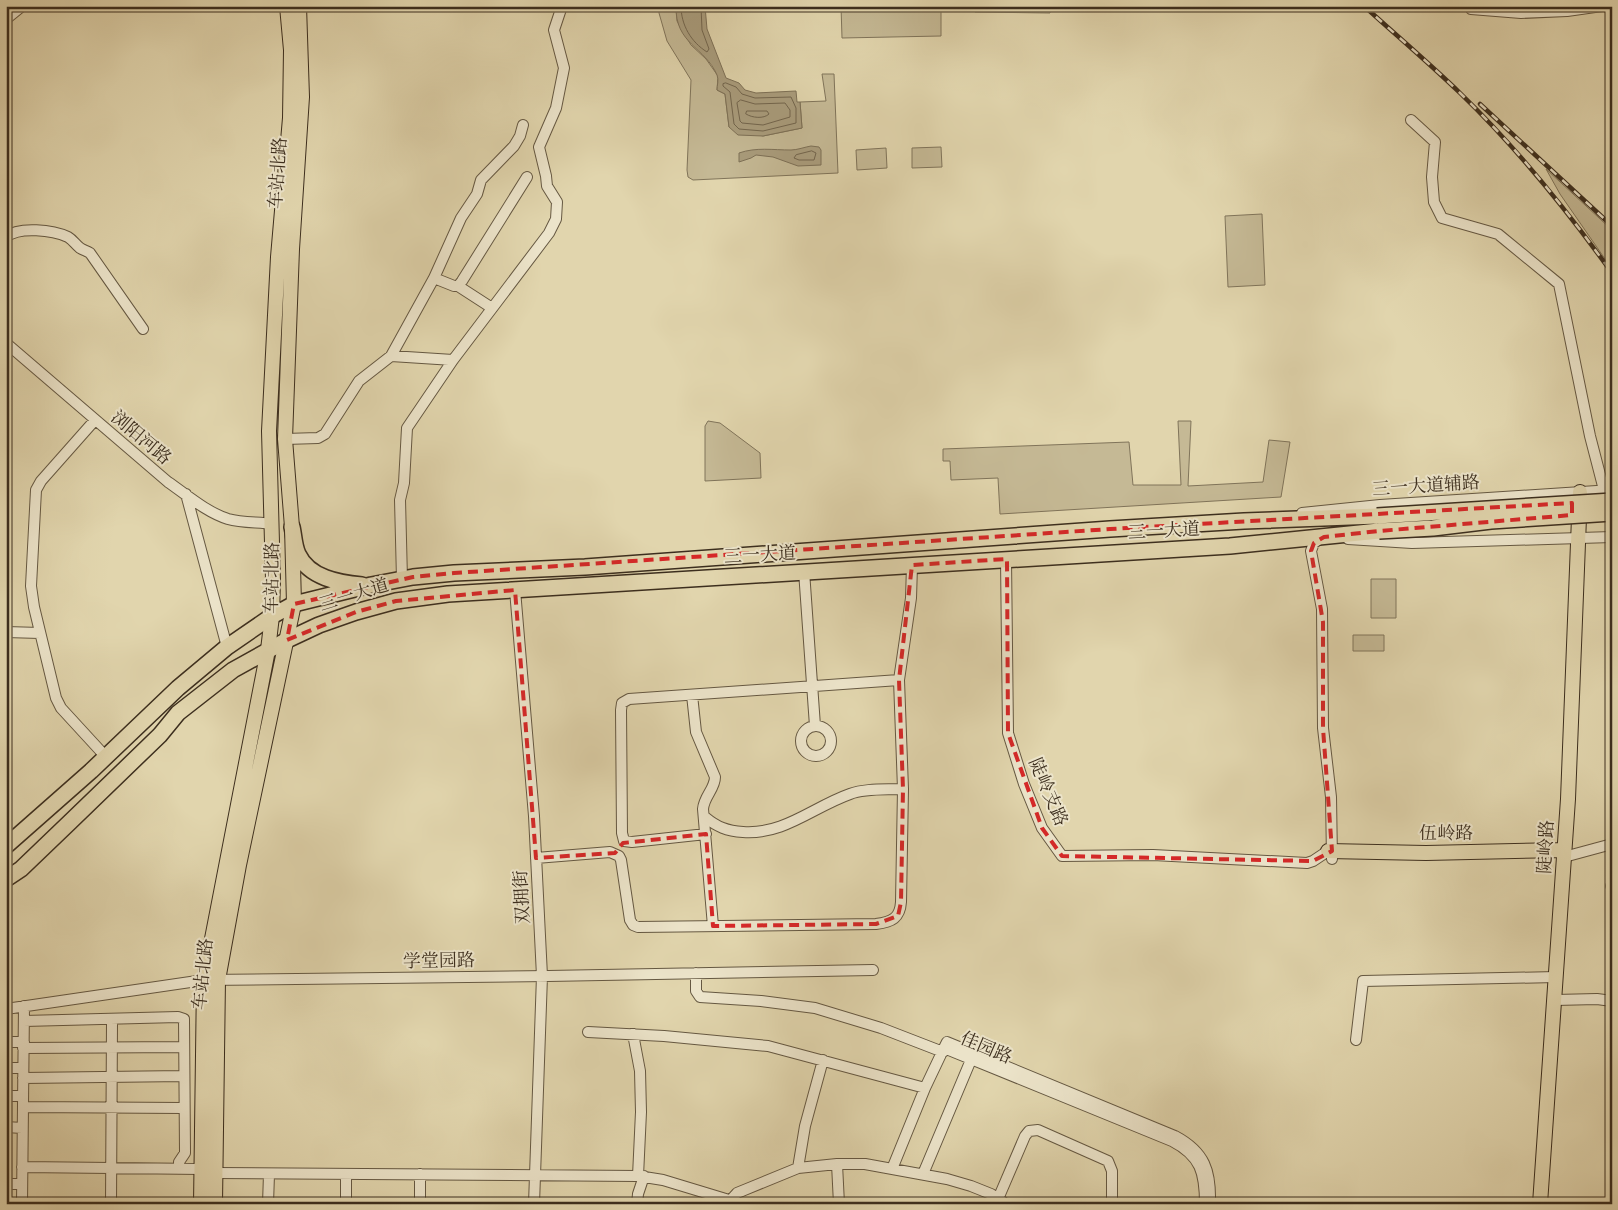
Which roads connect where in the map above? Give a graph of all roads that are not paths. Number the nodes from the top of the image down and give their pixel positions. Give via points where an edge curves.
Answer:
1 (10, 6) edge
2 (22, 6) edge
3 (287, 6) edge
4 (299, 6) edge
5 (562, 6) edge
6 (1602, 6) edge
7 (6, 9) edge
8 (1471, 9) dead end
9 (6, 19) edge
10 (1411, 120) dead end
11 (523, 125) dead end
12 (527, 177) dead end
13 (6, 237) edge
14 (434, 278) junction
15 (458, 286) junction
16 (492, 308) junction
17 (143, 329) dead end
18 (6, 343) edge
19 (391, 356) junction
20 (453, 360) junction
21 (95, 420) junction
22 (285, 439) junction
23 (1576, 492) junction
24 (186, 494) junction
25 (1609, 494) edge
26 (1612, 513) edge
27 (1244, 521) junction
28 (1378, 523) junction
29 (1612, 523) edge
30 (272, 524) junction
31 (292, 527) junction
32 (1433, 528) junction
33 (1324, 537) junction
34 (1612, 537) edge
35 (1575, 538) junction
36 (1285, 541) junction
37 (1006, 559) junction
38 (912, 566) junction
39 (804, 571) junction
40 (402, 579) junction
41 (372, 586) junction
42 (515, 590) junction
43 (294, 604) junction
44 (272, 616) junction
45 (6, 632) edge
46 (40, 633) junction
47 (287, 640) junction
48 (227, 647) junction
49 (268, 650) junction
50 (899, 680) junction
51 (812, 686) junction
52 (692, 695) junction
53 (815, 726) dead end
54 (106, 757) junction
55 (903, 789) junction
56 (705, 817) junction
57 (706, 834) junction
58 (624, 841) junction
59 (1612, 844) edge
60 (6, 846) edge
61 (615, 853) junction
62 (1560, 854) junction
63 (1330, 855) junction
64 (536, 858) junction
65 (6, 879) edge
66 (713, 926) junction
67 (873, 970) dead end
68 (696, 973) junction
69 (542, 976) junction
70 (1552, 977) junction
71 (211, 980) junction
72 (1554, 1000) junction
73 (1612, 1002) edge
74 (24, 1006) junction
75 (6, 1009) edge
76 (24, 1021) junction
77 (112, 1022) dead end
78 (588, 1032) dead end
79 (633, 1034) junction
80 (1356, 1040) dead end
81 (6, 1042) edge
82 (23, 1045) junction
83 (184, 1047) junction
84 (112, 1048) junction
85 (944, 1050) junction
86 (972, 1056) junction
87 (823, 1060) junction
88 (6, 1068) edge
89 (23, 1073) junction
90 (184, 1076) junction
91 (112, 1077) junction
92 (925, 1088) junction
93 (6, 1096) edge
94 (23, 1096) junction
95 (23, 1107) junction
96 (112, 1108) junction
97 (184, 1108) junction
98 (6, 1127) edge
99 (22, 1128) junction
100 (837, 1164) junction
101 (22, 1167) junction
102 (111, 1168) junction
103 (798, 1168) junction
104 (179, 1169) junction
105 (892, 1169) junction
106 (208, 1171) junction
107 (269, 1174) junction
108 (346, 1174) junction
109 (420, 1174) junction
110 (923, 1174) junction
111 (534, 1175) junction
112 (641, 1176) junction
113 (6, 1184) edge
114 (22, 1184) junction
115 (1002, 1201) edge
116 (728, 1202) edge
117 (22, 1204) edge
118 (111, 1204) edge
119 (201, 1204) edge
120 (215, 1204) edge
121 (268, 1204) edge
122 (346, 1204) edge
123 (420, 1204) edge
124 (534, 1204) edge
125 (638, 1204) edge
126 (839, 1204) edge
127 (1112, 1204) edge
128 (1205, 1204) edge
129 (1210, 1204) edge
130 (1532, 1204) edge
131 (1540, 1204) edge

1 - 7 street
2 - 9 street
3 - 30 main road, 车站北路 via 291,50 290,118 278,257 270,422
4 - 22 main road, 车站北路 via 302,97
5 - 16 street via 554,30 564,68 556,108 539,148 547,186 557,202 556,219
6 - 8 street via 1521,13
10 - 25 street via 1436,142 1432,178 1434,202 1442,218 1498,234 1558,284 1590,436
11 - 14 street via 514,146 481,180
12 - 15 street
13 - 17 street via 24,230 54,232 70,238 90,253
14 - 15 street
14 - 19 street
15 - 16 street
16 - 20 street
18 - 21 street, 浏阳河路
19 - 20 street
19 - 22 street via 359,381 325,434 318,438
20 - 40 street via 407,428 400,500
21 - 24 street, 浏阳河路
21 - 46 street via 36,490 31,586
22 - 31 main road, 车站北路
23 - 25 street, 三一大道辅路
23 - 27 street, 三一大道辅路 via 1371,505
23 - 35 main road, 陡岭路
24 - 30 street, 浏阳河路 via 215,514 231,520
24 - 48 street
25 - 28 highway, 三一大道, bridge
26 - 32 highway, 三一大道, bridge
27 - 28 highway, 三一大道
27 - 40 highway, 三一大道
28 - 32 highway, 三一大道, bridge
28 - 33 highway, 三一大道
29 - 32 highway, bridge via 1491,531
30 - 44 main road, 车站北路
31 - 41 highway via 298,554 319,576
31 - 43 main road, 车站北路
33 - 35 street via 1412,543
33 - 36 highway, 三一大道
33 - 63 street via 1314,543 1311,551 1322,609 1322,728 1331,797
34 - 35 street
35 - 62 main road, 陡岭路
36 - 37 highway, 三一大道
36 - 63 street via 1296,543 1306,552 1318,610 1318,729 1326,784
37 - 38 highway, 三一大道
37 - 63 street, 陡岭支路 via 1008,733 1042,828 1062,856 1153,855 1307,863
38 - 39 highway, 三一大道
38 - 50 street via 911,598
39 - 42 highway, 三一大道
39 - 51 street
40 - 41 highway, 三一大道
41 - 43 highway, 三一大道
42 - 47 highway, 三一大道 via 396,601 319,625
42 - 64 street, 双拥街
43 - 44 highway, 三一大道
43 - 47 main road, 车站北路
44 - 48 highway, 三一大道
44 - 49 main road, 车站北路
45 - 46 street
46 - 54 street via 61,708
47 - 49 highway, 三一大道
47 - 71 main road, 车站北路
48 - 54 highway, 三一大道 via 178,688
49 - 65 highway, 三一大道 via 233,670 178,713 160,735 70,822 21,869
49 - 71 main road, 车站北路
50 - 51 street
50 - 55 street
51 - 52 street
51 - 53 street
52 - 56 street via 696,732 715,777 704,804
52 - 58 street via 622,703
54 - 60 highway, 三一大道
55 - 56 street via 849,794 786,825 765,831 724,829
55 - 66 street via 898,916 876,924
56 - 57 street
57 - 58 street
57 - 66 street
58 - 61 street
59 - 62 street
61 - 64 street
61 - 66 street via 621,860 633,925
62 - 63 main road, 伍岭路 via 1435,852
62 - 70 main road, 陡岭路
64 - 69 street, 双拥街
67 - 68 street, 学堂园路
68 - 69 street, 学堂园路
68 - 85 street, 佳园路 via 696,991 700,997 816,1008
69 - 71 street, 学堂园路
69 - 111 street, 双拥街
70 - 72 main road, 陡岭路
70 - 80 street via 1363,981
70 - 130 main road, 陡岭路
71 - 74 street, 学堂园路
71 - 106 main road, 车站北路
72 - 73 street
72 - 131 main road, 陡岭路
74 - 75 street, 学堂园路
74 - 76 street
76 - 82 street
76 - 83 street via 178,1016 185,1022
77 - 84 street
78 - 79 street
79 - 87 street via 768,1046
79 - 112 street via 640,1071
81 - 82 street
82 - 84 street
82 - 89 street
83 - 84 street
83 - 90 street
84 - 91 street
85 - 86 street, 佳园路
85 - 92 street
86 - 110 street
86 - 128 street, 佳园路 via 1184,1147 1201,1168
86 - 129 street, 佳园路 via 1187,1142 1206,1166
87 - 92 street
87 - 103 street via 805,1126
88 - 89 street
89 - 91 street
89 - 94 street
90 - 91 street
90 - 97 street
91 - 96 street
92 - 105 street
93 - 94 street
94 - 95 street
95 - 96 street
95 - 99 street
96 - 97 street
96 - 102 street
97 - 104 street via 185,1153
98 - 99 street
99 - 101 street
100 - 103 street
100 - 105 street via 865,1164
100 - 126 street
101 - 102 street
101 - 114 street
102 - 104 street
102 - 118 street
103 - 116 street via 749,1187
104 - 106 street
105 - 110 street
106 - 107 street
106 - 119 main road, 车站北路
106 - 120 main road, 车站北路
107 - 108 street
107 - 121 street
108 - 109 street
108 - 122 street
109 - 111 street
109 - 123 street
110 - 115 street via 971,1186
111 - 112 street
111 - 124 street, 双拥街
112 - 116 street
112 - 125 street
113 - 114 street
114 - 117 street
115 - 127 street via 1025,1136 1029,1131 1038,1130 1108,1161 1112,1171

